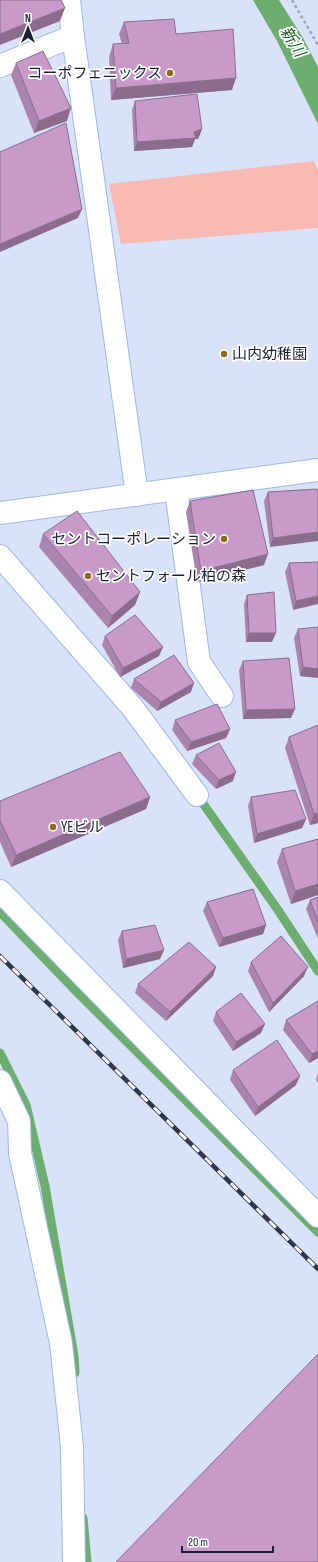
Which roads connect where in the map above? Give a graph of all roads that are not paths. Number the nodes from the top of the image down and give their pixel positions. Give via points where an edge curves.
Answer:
1 (70, 0) edge
2 (73, 36) junction
3 (0, 66) edge
4 (318, 470) edge
5 (176, 490) junction
6 (137, 495) junction
7 (0, 513) edge
8 (0, 556) edge
9 (222, 696) dead end
10 (197, 795) dead end
11 (0, 891) edge
12 (0, 1081) edge
13 (318, 1216) edge
14 (74, 1562) edge

1 - 2 street
2 - 3 street
2 - 6 street
4 - 5 street
5 - 6 street
5 - 9 street via 199,662
6 - 7 street
8 - 10 street via 132,707
11 - 13 street
12 - 14 street via 19,1121 20,1153 61,1343 72,1447

